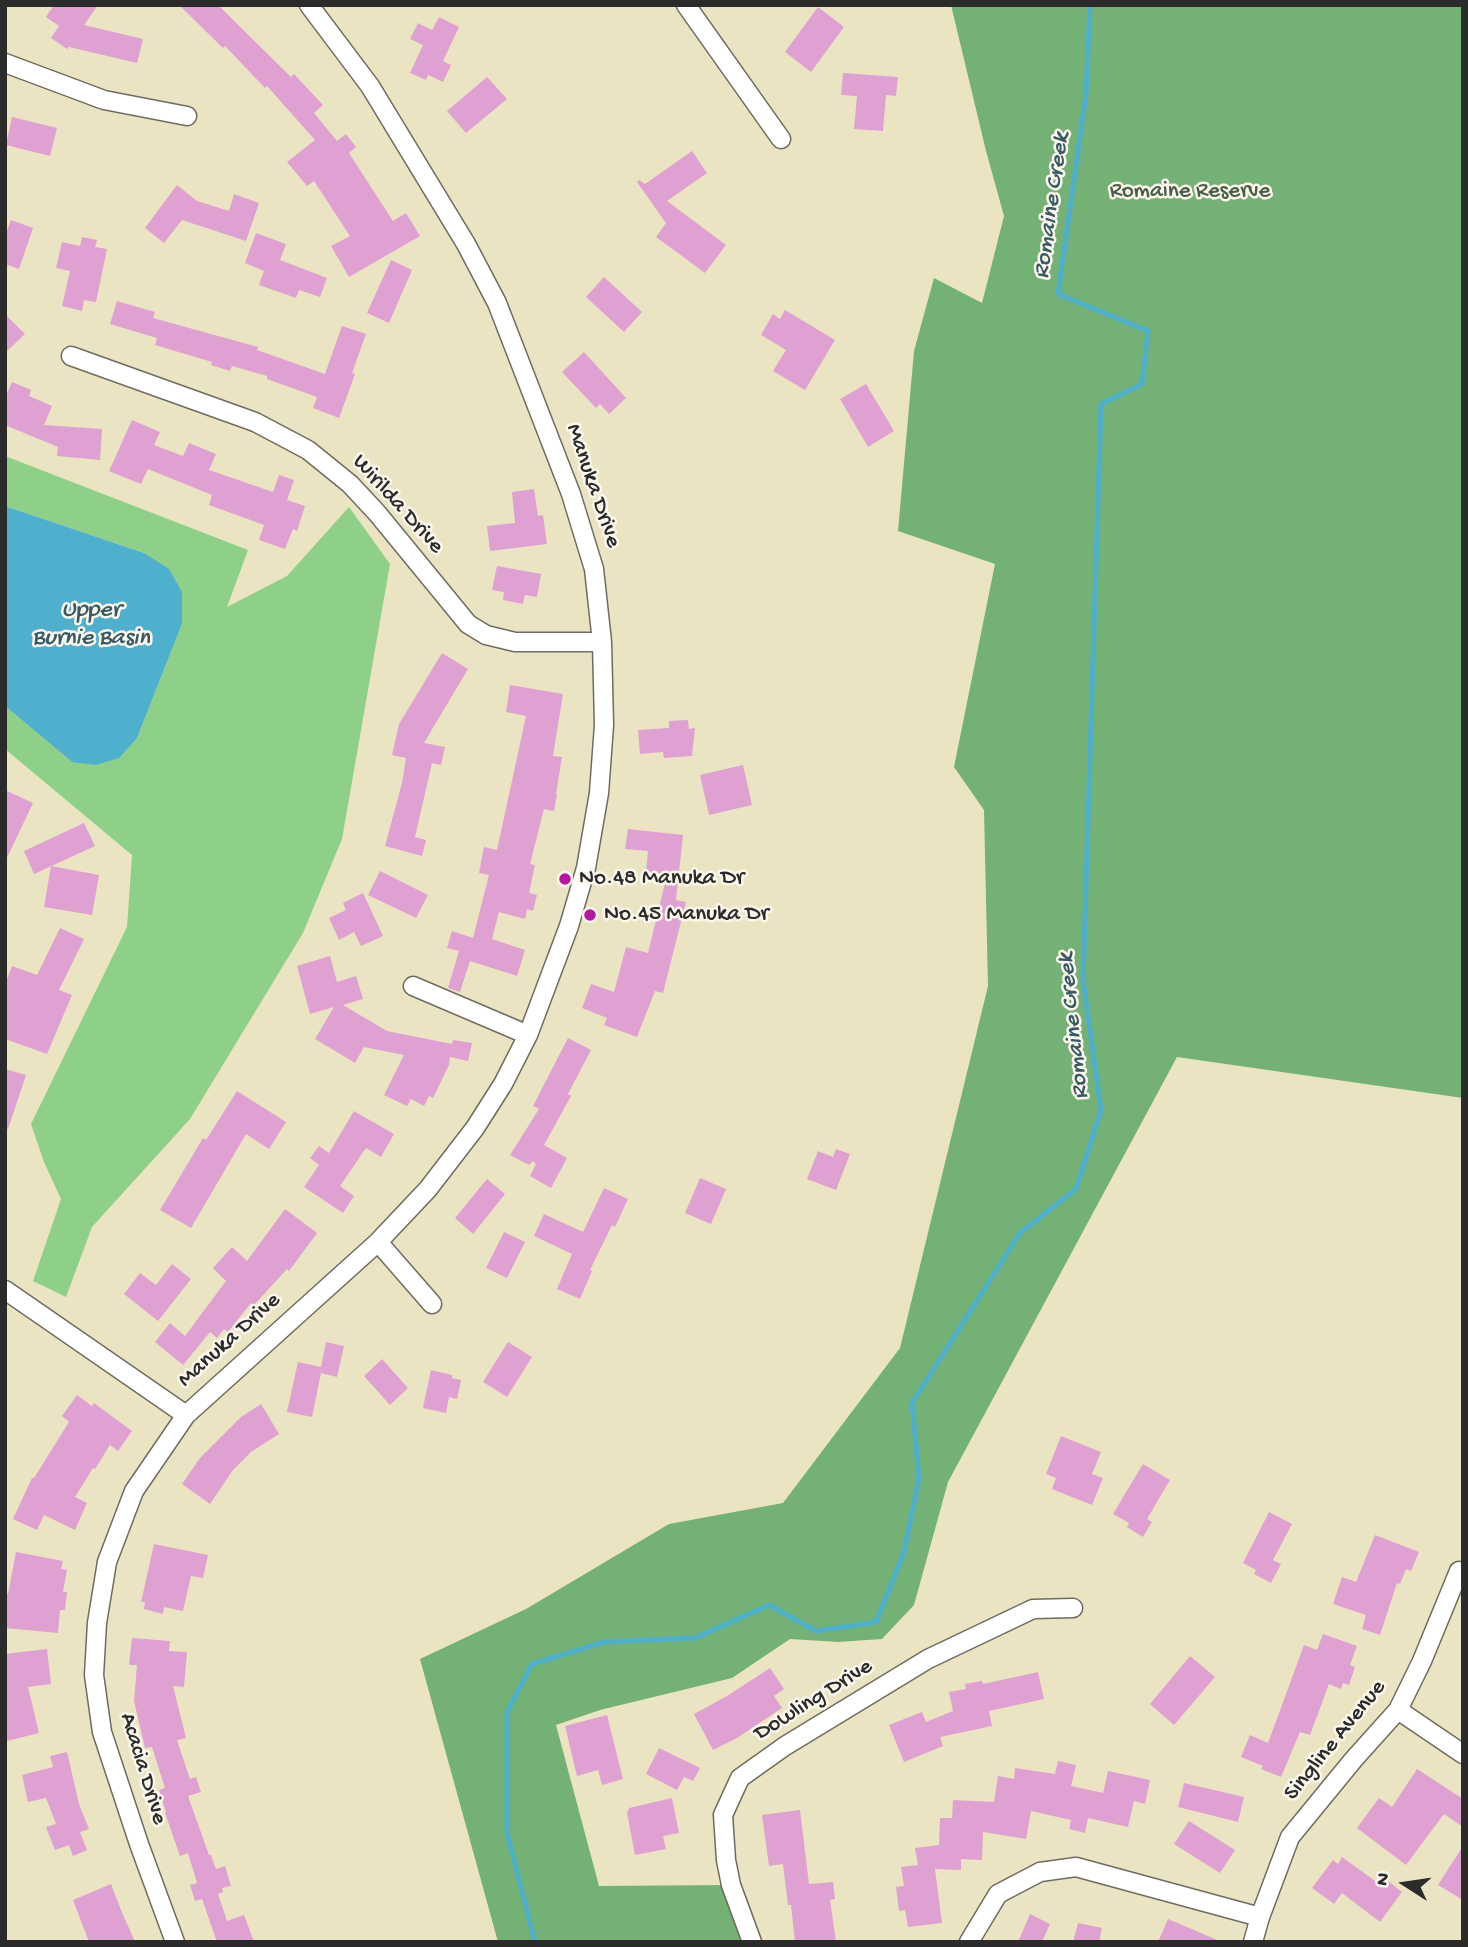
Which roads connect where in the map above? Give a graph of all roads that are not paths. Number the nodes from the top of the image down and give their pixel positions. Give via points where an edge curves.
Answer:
1 (309, 5) edge
2 (686, 5) edge
3 (5, 63) edge
4 (187, 116) dead end
5 (780, 139) dead end
6 (71, 356) dead end
7 (601, 642) junction
8 (413, 986) dead end
9 (528, 1035) junction
10 (378, 1242) junction
11 (5, 1290) edge
12 (432, 1304) dead end
13 (186, 1415) junction
14 (1459, 1571) dead end
15 (1073, 1608) dead end
16 (1398, 1710) junction
17 (1463, 1754) edge
18 (1260, 1917) junction
19 (175, 1942) edge
20 (752, 1942) edge
21 (969, 1942) edge
22 (1253, 1942) edge

1 - 7 street, Manuka Drive via 370,86 497,303 571,494 594,569
2 - 5 street
3 - 4 street via 104,100
6 - 7 street, Wirilda Drive via 255,422 308,450 350,484 468,624 485,635 515,642
7 - 9 street, Manuka Drive via 604,725 599,793 586,867
8 - 9 street
9 - 10 street, Manuka Drive via 475,1128 428,1189
10 - 12 street
10 - 13 street, Manuka Drive
11 - 13 street, Manuka Drive
13 - 19 street, Acacia Drive via 134,1491 107,1563 94,1675 102,1732
14 - 16 street, Singline Avenue
15 - 20 street, Dowling Drive via 1033,1609 928,1659 740,1778 723,1815 726,1860
16 - 17 street
16 - 18 street, Singline Avenue via 1290,1837
18 - 21 street via 1076,1867 1040,1872 998,1894
18 - 22 street, Singline Avenue

